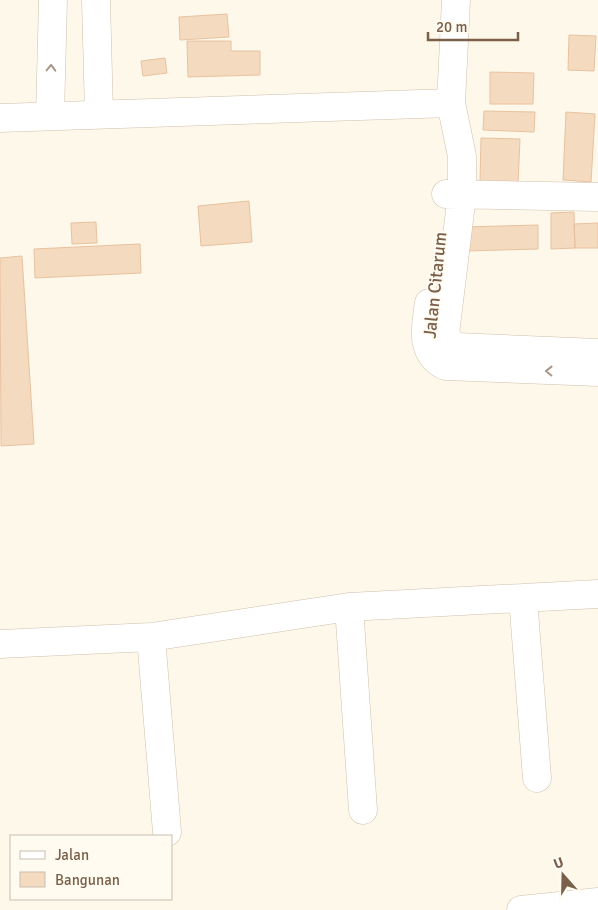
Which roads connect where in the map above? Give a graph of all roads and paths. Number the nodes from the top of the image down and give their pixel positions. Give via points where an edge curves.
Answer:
1 (53, 0) edge
2 (96, 0) edge
3 (456, 0) edge
4 (451, 103) junction
5 (99, 114) junction
6 (50, 116) junction
7 (0, 118) edge
8 (454, 194) junction
9 (598, 197) edge
10 (444, 268) junction
11 (598, 353) edge
12 (598, 372) edge
13 (598, 594) edge
14 (523, 598) junction
15 (349, 607) junction
16 (151, 636) junction
17 (0, 644) edge
18 (537, 778) dead end
19 (363, 810) dead end
20 (167, 832) dead end
21 (598, 902) edge
22 (521, 910) edge

6 -> 1 street
2 - 5 street
3 - 4 street, Jalan Citarum
4 - 5 street
4 - 8 street, Jalan Citarum
5 - 6 street
6 - 7 street
8 - 9 street
8 - 10 street, Jalan Citarum
10 - 11 street via 445,334 452,344
12 -> 10 street, Jalan Citarum via 445,366 434,360 428,350 426,336
13 - 14 street
14 - 15 street
14 - 18 street
15 - 16 street
15 - 19 street
16 - 17 street
16 - 20 street
21 - 22 street

